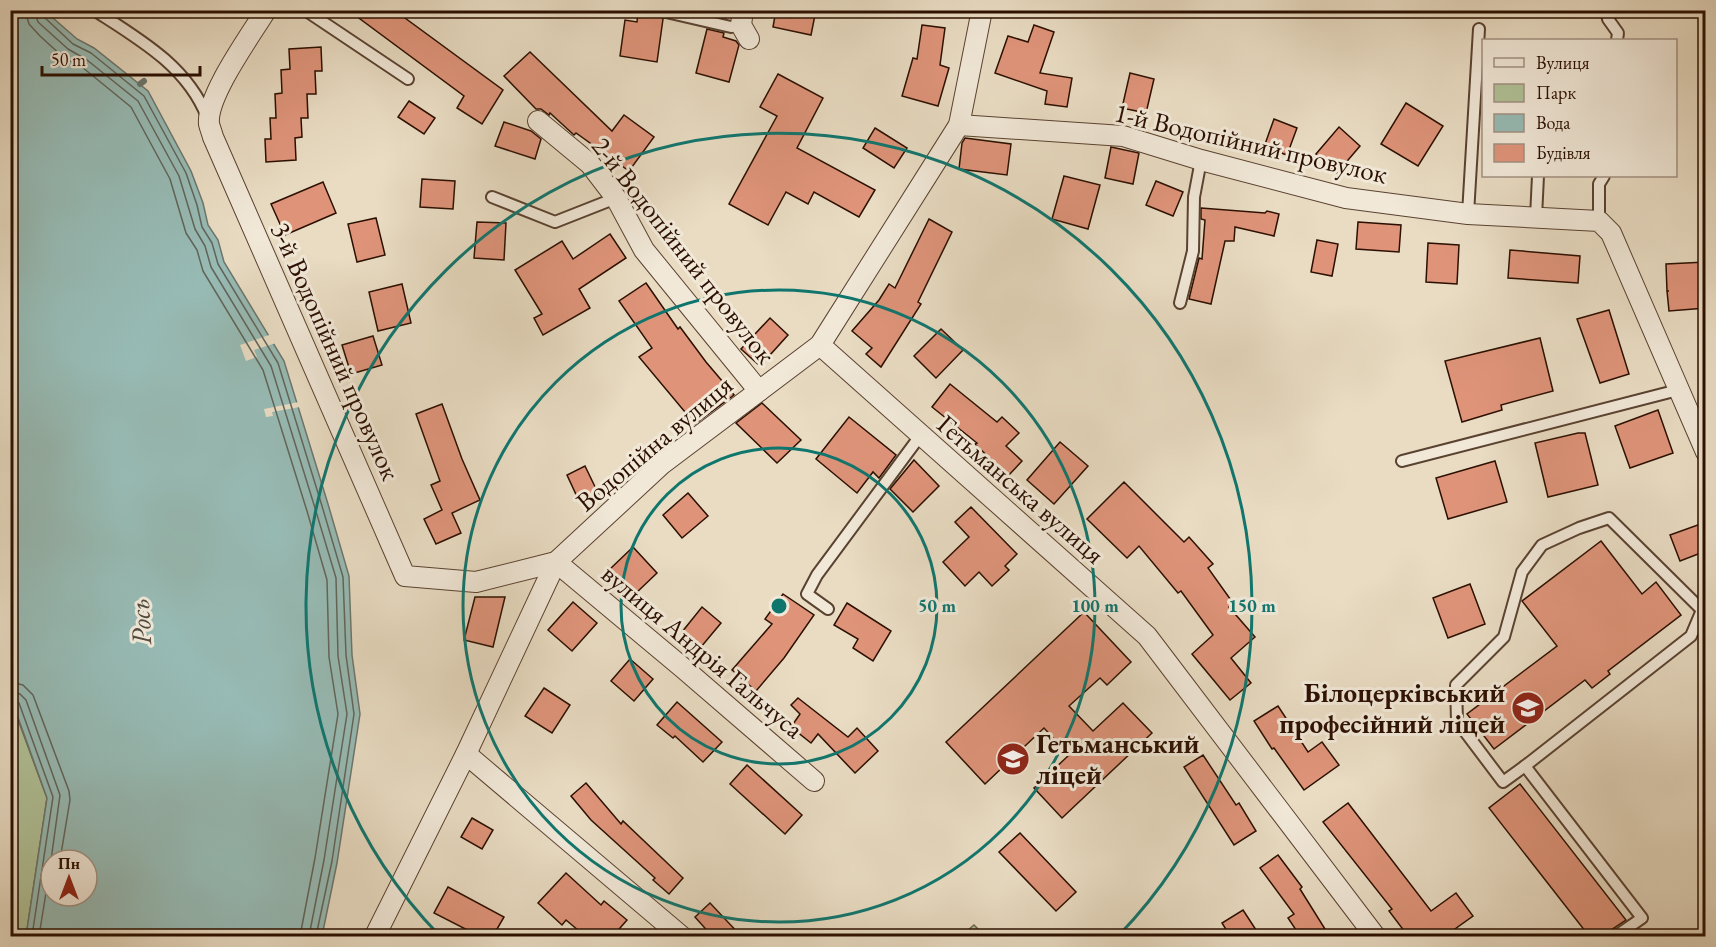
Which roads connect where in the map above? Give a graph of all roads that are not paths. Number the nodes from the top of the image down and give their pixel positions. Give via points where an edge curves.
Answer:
1 (94, 10) edge
2 (266, 10) edge
3 (305, 10) edge
4 (981, 10) edge
5 (1605, 10) edge
6 (666, 12) dead end
7 (745, 25) edge
8 (1479, 29) dead end
9 (1617, 39) edge
10 (408, 79) dead end
11 (538, 121) dead end
12 (209, 122) junction
13 (959, 125) junction
14 (1201, 160) junction
15 (1538, 177) edge
16 (1603, 177) edge
17 (492, 197) dead end
18 (616, 198) junction
19 (1468, 214) junction
20 (1536, 217) junction
21 (1599, 221) junction
22 (1180, 303) dead end
23 (820, 345) junction
24 (1678, 390) junction
25 (759, 391) junction
26 (920, 436) junction
27 (1706, 452) edge
28 (1402, 461) dead end
29 (556, 562) junction
30 (828, 609) dead end
31 (1704, 610) edge
32 (466, 754) junction
33 (1525, 766) junction
34 (814, 782) dead end
35 (375, 936) edge
36 (681, 936) edge
37 (1375, 936) edge
38 (1616, 936) edge

1 - 12 lane via 175,68 195,92
2 - 12 street via 230,66 212,104
3 - 10 lane
4 - 13 street, Водопійна вулиця
5 - 9 lane via 1618,33
6 - 7 lane via 730,27
8 - 19 lane
11 - 18 street, 2-й Водопійний провулок via 590,164
12 - 29 street, 3-й Водопійний провулок via 405,576 476,582
13 - 14 street, 1-й Водопійний провулок via 1123,136
13 - 23 street, Водопійна вулиця
14 - 19 street, 1-й Водопійний провулок via 1346,198
14 - 22 lane via 1194,197 1193,251
15 - 20 lane
16 - 21 lane via 1599,184
17 - 18 lane via 555,222
18 - 25 street, 2-й Водопійний провулок via 644,250
19 - 20 street, 1-й Водопійний провулок
20 - 21 street, 1-й Водопійний провулок
21 - 24 street via 1611,233
23 - 25 street, Водопійна вулиця
23 - 26 street, Гетьманська вулиця
24 - 27 street
24 - 28 lane
25 - 29 street, Водопійна вулиця via 662,464
26 - 30 lane via 817,575 807,594
26 - 37 street, Гетьманська вулиця via 1147,636
29 - 32 street, Водопійна вулиця
29 - 34 street, вулиця Андрія Гальчуса
31 - 33 lane via 1691,636
31 - 33 lane via 1609,518 1542,545 1522,572 1504,637 1456,685 1457,721 1503,783
32 - 35 street, Водопійна вулиця
32 - 36 street
33 - 38 lane via 1642,918

